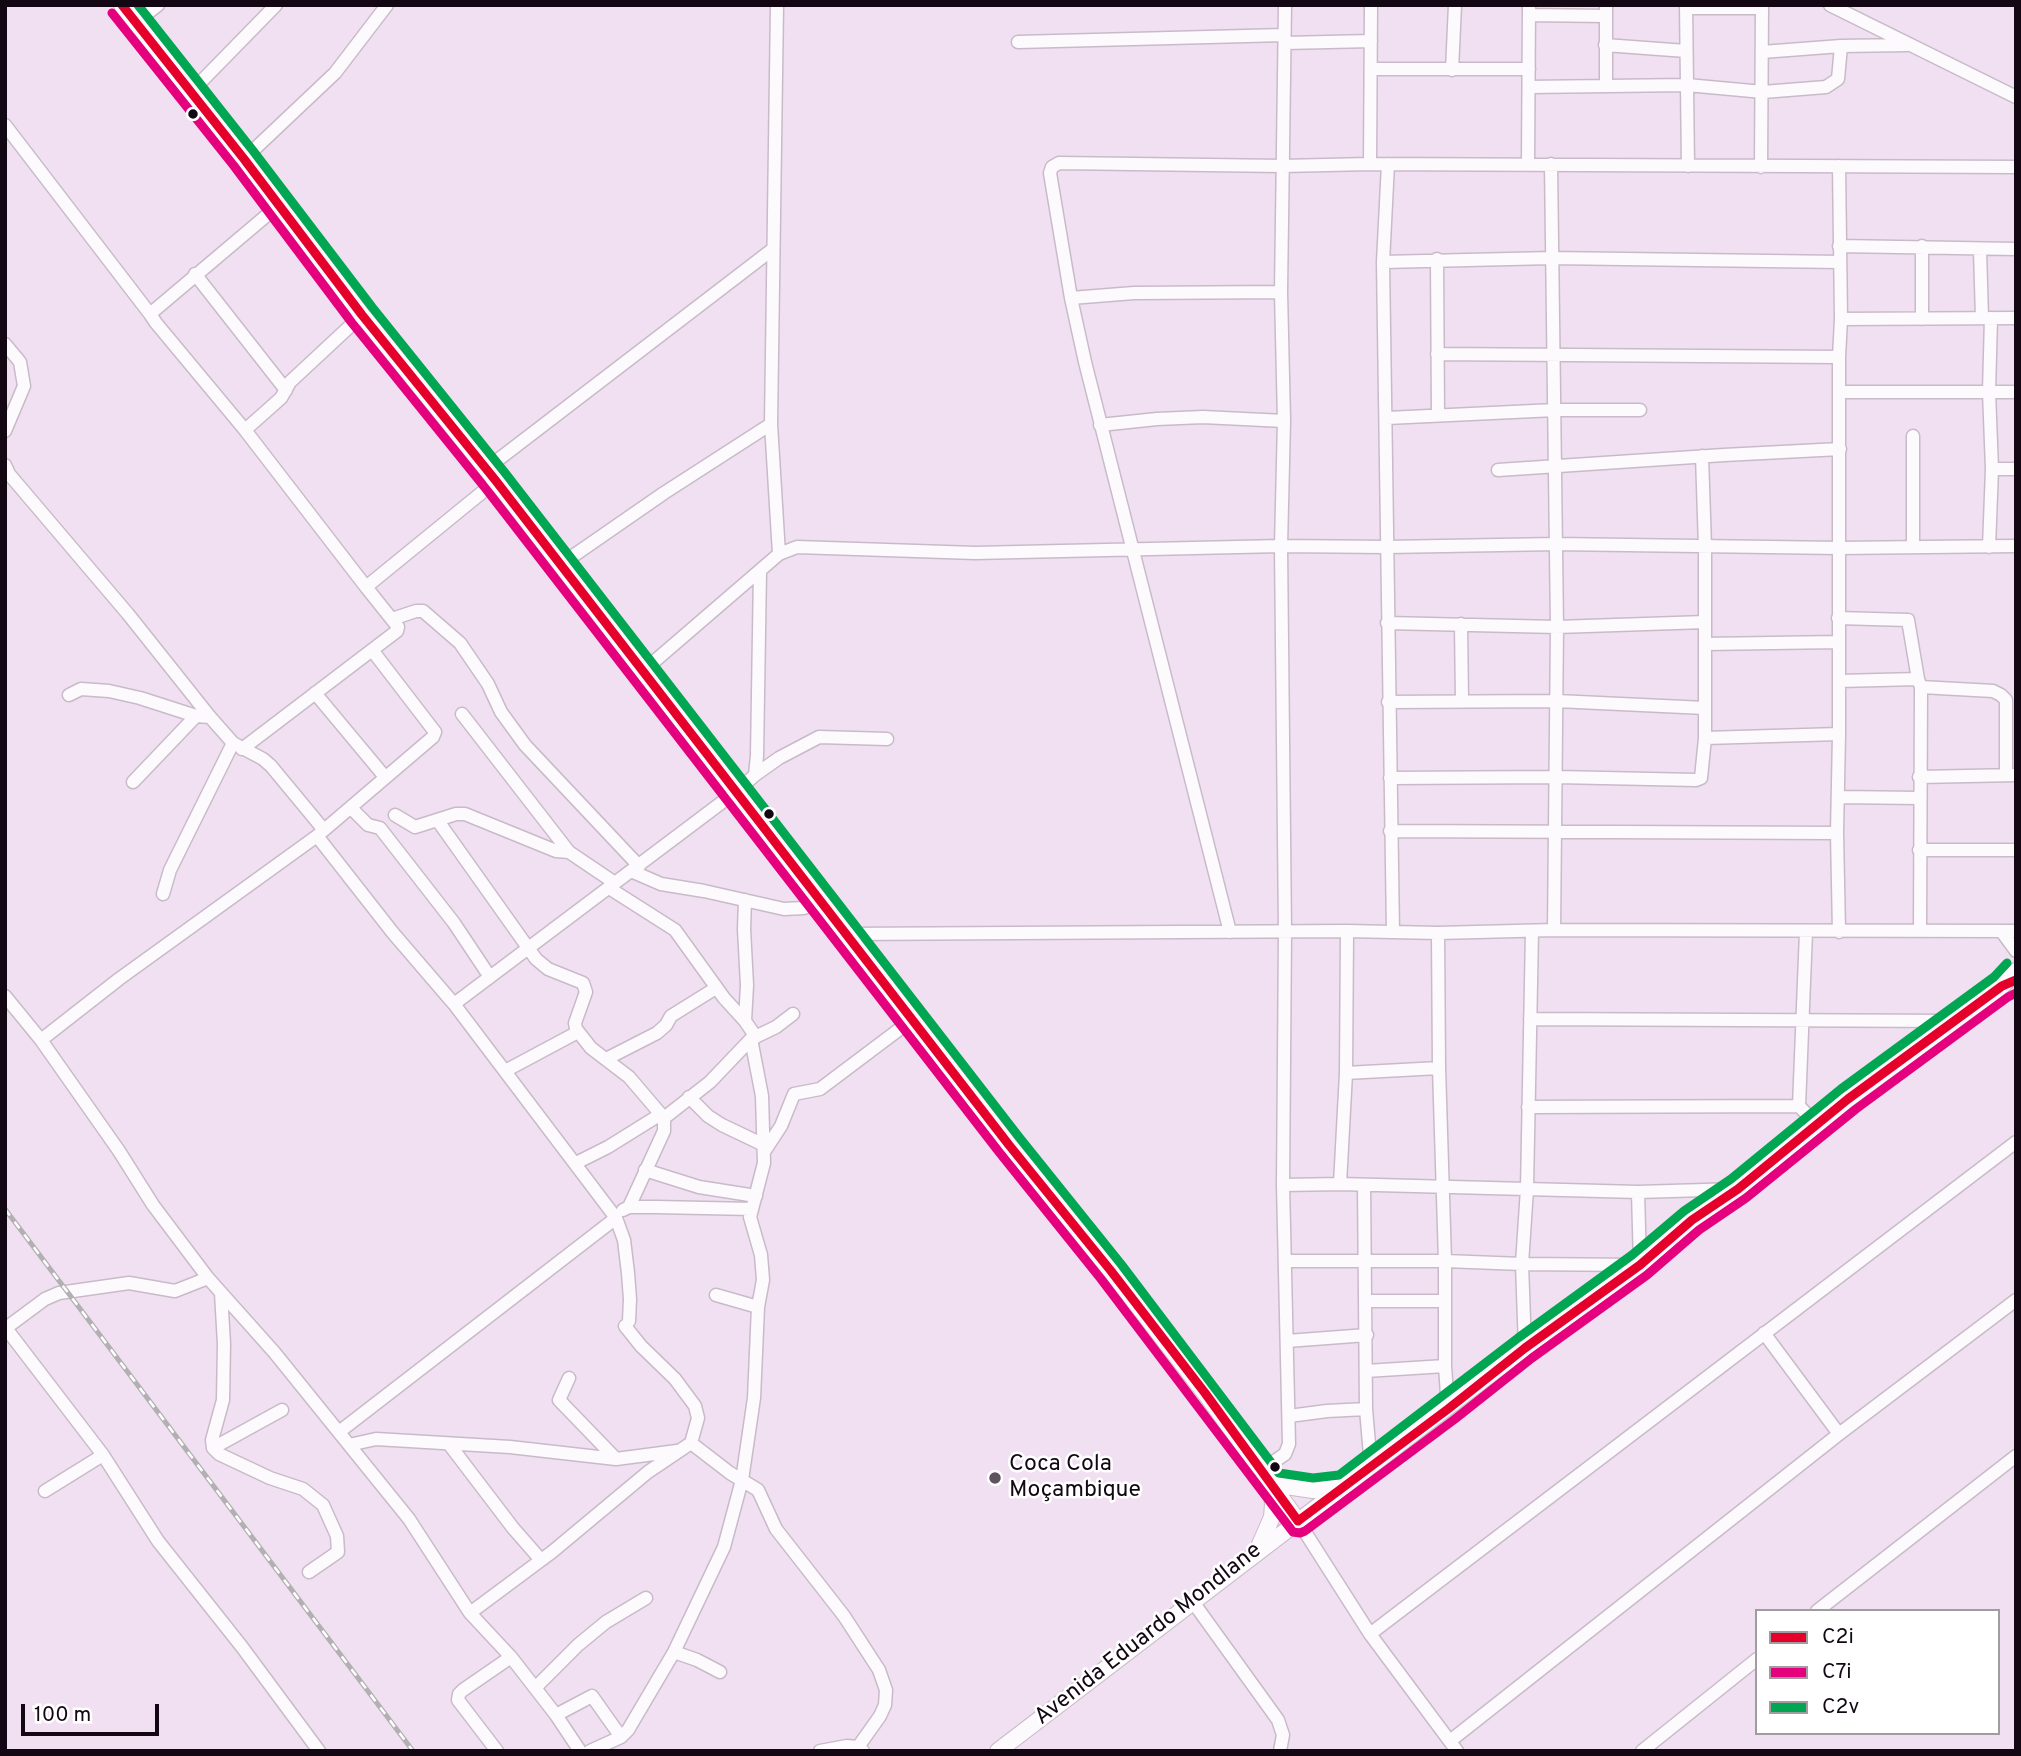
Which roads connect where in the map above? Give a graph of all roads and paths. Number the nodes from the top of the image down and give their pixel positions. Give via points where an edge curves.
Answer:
1 (121, 5) edge
2 (158, 5) edge
3 (276, 5) edge
4 (387, 5) edge
5 (777, 5) edge
6 (1285, 5) edge
7 (1371, 5) edge
8 (1455, 5) edge
9 (1830, 5) edge
10 (1852, 5) edge
11 (1686, 6) edge
12 (1761, 7) edge
13 (1529, 10) edge
14 (1606, 11) edge
15 (1865, 21) junction
16 (136, 22) junction
17 (1284, 39) junction
18 (1371, 41) junction
19 (1018, 42) dead end
20 (1605, 45) junction
21 (1907, 45) junction
22 (1840, 46) junction
23 (1686, 51) junction
24 (1762, 52) junction
25 (1372, 69) junction
26 (1529, 69) junction
27 (1452, 70) junction
28 (1606, 85) junction
29 (1687, 85) junction
30 (1529, 87) junction
31 (191, 92) junction
32 (1763, 92) junction
33 (2016, 97) edge
34 (5, 125) edge
35 (244, 159) junction
36 (1370, 163) junction
37 (1388, 164) junction
38 (1528, 164) junction
39 (1551, 164) junction
40 (1282, 166) junction
41 (1688, 166) junction
42 (1839, 166) junction
43 (1761, 167) junction
44 (2016, 167) edge
45 (279, 205) junction
46 (1839, 246) junction
47 (1922, 246) junction
48 (2016, 249) edge
49 (773, 250) junction
50 (1980, 250) junction
51 (1552, 258) junction
52 (1437, 259) junction
53 (1383, 262) junction
54 (1840, 262) junction
55 (195, 274) junction
56 (1281, 292) junction
57 (1071, 298) junction
58 (150, 314) junction
59 (362, 315) junction
60 (1986, 318) junction
61 (2016, 318) edge
62 (1841, 319) junction
63 (1922, 319) junction
64 (5, 344) edge
65 (1437, 354) junction
66 (1555, 355) junction
67 (1839, 357) junction
68 (286, 390) junction
69 (1840, 392) junction
70 (1989, 392) junction
71 (2016, 392) edge
72 (1555, 410) junction
73 (1640, 410) dead end
74 (1438, 415) junction
75 (1387, 418) junction
76 (1284, 421) junction
77 (771, 424) junction
78 (1100, 425) junction
79 (245, 430) junction
80 (5, 432) edge
81 (1913, 436) dead end
82 (1840, 449) junction
83 (1702, 456) junction
84 (5, 465) edge
85 (1555, 467) junction
86 (1992, 469) junction
87 (2016, 469) edge
88 (1498, 470) dead end
89 (491, 475) junction
90 (1556, 544) junction
91 (1281, 546) junction
92 (2016, 546) edge
93 (1387, 547) junction
94 (1705, 547) junction
95 (1913, 547) junction
96 (1989, 547) junction
97 (1839, 548) junction
98 (1134, 549) junction
99 (779, 554) junction
100 (560, 565) junction
101 (760, 571) junction
102 (366, 587) junction
103 (1838, 618) junction
104 (392, 619) junction
105 (1704, 622) junction
106 (1387, 623) junction
107 (1461, 624) junction
108 (1557, 626) junction
109 (1838, 642) junction
110 (1705, 644) junction
111 (372, 650) junction
112 (642, 672) junction
113 (1839, 681) junction
114 (1919, 683) junction
115 (314, 693) junction
116 (69, 695) dead end
117 (1462, 701) junction
118 (1557, 701) junction
119 (1388, 702) junction
120 (1705, 708) junction
121 (463, 714) dead end
122 (196, 716) junction
123 (210, 717) junction
124 (1839, 734) junction
125 (1705, 738) junction
126 (887, 739) dead end
127 (237, 746) junction
128 (755, 775) junction
129 (2011, 775) edge
130 (385, 777) junction
131 (1557, 777) junction
132 (1919, 777) junction
133 (1390, 778) junction
134 (133, 782) dead end
135 (737, 791) junction
136 (1838, 797) junction
137 (1919, 798) junction
138 (351, 808) junction
139 (395, 815) dead end
140 (438, 821) junction
141 (1556, 830) junction
142 (1390, 831) junction
143 (321, 833) junction
144 (1837, 833) junction
145 (1919, 850) junction
146 (2016, 850) edge
147 (569, 852) junction
148 (635, 868) junction
149 (612, 886) junction
150 (163, 894) dead end
151 (744, 900) junction
152 (822, 901) junction
153 (1554, 930) junction
154 (1347, 931) junction
155 (1532, 931) junction
156 (1920, 931) junction
157 (2016, 931) edge
158 (1230, 932) junction
159 (1285, 932) junction
160 (1393, 932) junction
161 (1806, 932) junction
162 (1839, 932) junction
163 (2002, 932) junction
164 (1438, 933) junction
165 (848, 934) junction
166 (528, 949) junction
167 (2016, 951) edge
168 (2016, 971) edge
169 (491, 977) junction
170 (2009, 983) edge
171 (716, 988) junction
172 (5, 996) edge
173 (454, 1004) junction
174 (793, 1014) dead end
175 (913, 1019) junction
176 (1530, 1019) junction
177 (1804, 1020) junction
178 (746, 1021) junction
179 (1953, 1021) junction
180 (578, 1032) junction
181 (753, 1038) junction
182 (41, 1041) junction
183 (608, 1058) junction
184 (1438, 1068) junction
185 (505, 1071) junction
186 (1346, 1073) junction
187 (689, 1097) junction
188 (1799, 1106) junction
189 (1528, 1107) junction
190 (662, 1116) junction
191 (1816, 1124) junction
192 (2016, 1142) edge
193 (764, 1149) junction
194 (576, 1163) junction
195 (645, 1170) junction
196 (1340, 1184) junction
197 (1283, 1185) junction
198 (1364, 1185) junction
199 (1444, 1187) junction
200 (1527, 1189) junction
201 (1738, 1189) junction
202 (1638, 1192) junction
203 (754, 1203) junction
204 (629, 1207) junction
205 (615, 1216) junction
206 (1366, 1260) junction
207 (1284, 1261) junction
208 (1445, 1261) junction
209 (1522, 1264) junction
210 (1640, 1265) junction
211 (208, 1278) junction
212 (221, 1293) junction
213 (716, 1295) dead end
214 (2016, 1300) edge
215 (1365, 1301) junction
216 (1445, 1301) junction
217 (758, 1307) junction
218 (6, 1328) edge
219 (1764, 1333) junction
220 (1367, 1335) junction
221 (1287, 1341) junction
222 (1525, 1349) junction
223 (1445, 1366) junction
224 (1366, 1371) junction
225 (569, 1378) dead end
226 (1366, 1409) junction
227 (1448, 1409) junction
228 (282, 1410) dead end
229 (1289, 1416) junction
230 (339, 1432) junction
231 (1839, 1434) junction
232 (449, 1444) junction
233 (349, 1445) junction
234 (687, 1446) junction
235 (213, 1448) junction
236 (103, 1455) junction
237 (2016, 1457) edge
238 (617, 1459) junction
239 (1371, 1467) junction
240 (1268, 1479) junction
241 (742, 1480) junction
242 (1343, 1486) junction
243 (45, 1491) dead end
244 (1298, 1521) junction
245 (1257, 1552) junction
246 (541, 1560) junction
247 (309, 1572) dead end
248 (646, 1598) dead end
249 (1193, 1602) junction
250 (1820, 1609) edge
251 (470, 1613) junction
252 (1370, 1634) junction
253 (674, 1652) junction
254 (511, 1657) junction
255 (1755, 1661) edge
256 (720, 1672) dead end
257 (535, 1688) junction
258 (556, 1715) junction
259 (621, 1737) junction
260 (1454, 1746) edge
261 (861, 1749) edge
262 (319, 1751) edge
263 (497, 1751) edge
264 (580, 1751) edge
265 (590, 1751) edge
266 (820, 1751) edge
267 (998, 1751) edge
268 (1280, 1751) edge
269 (1642, 1751) edge

1 - 16 main road
2 - 16 street
3 - 31 street
4 - 35 street via 335,73
5 - 49 street
6 - 17 street
7 - 18 street
8 - 27 street
9 - 15 street
10 - 15 street
11 - 12 street
11 - 23 street
12 - 24 street
13 - 14 street
13 - 26 street
14 - 20 street
15 - 21 street
16 - 31 main road
17 - 18 street
17 - 19 street
17 - 40 street
18 - 25 street
20 - 23 street
20 - 28 street
21 - 22 street
21 - 33 street
22 - 24 street
22 - 32 street via 1838,79 1832,84
23 - 29 street
24 - 32 street
25 - 27 street
25 - 36 street
26 - 27 street
26 - 30 street
28 - 29 street
28 - 30 street
29 - 32 street
29 - 41 street
30 - 38 street
31 - 35 main road
32 - 43 street
34 - 58 street
35 - 45 main road
36 - 37 street
36 - 40 street
37 - 38 street
37 - 53 street
38 - 39 street
39 - 41 street
39 - 51 street
40 - 56 street
40 - 57 street via 1059,163 1052,167
41 - 43 street
42 - 43 street
42 - 44 street
42 - 46 street
45 - 55 street
45 - 59 main road
46 - 47 street
46 - 54 street
47 - 50 street
47 - 63 street
48 - 50 street
49 - 77 street
49 - 89 street
50 - 60 street
51 - 52 street
51 - 54 street
51 - 66 street
52 - 53 street
52 - 65 street
53 - 75 street
54 - 62 street
55 - 58 street
55 - 68 street
56 - 57 street
56 - 76 street
57 - 78 street
58 - 79 street
59 - 68 street
59 - 89 main road
60 - 61 street
60 - 63 street
60 - 70 street
62 - 63 street
62 - 67 street
64 - 80 street via 20,362 24,386
65 - 66 street
65 - 74 street
66 - 67 street
66 - 72 street
67 - 69 street
68 - 79 street
69 - 70 street
69 - 82 street
70 - 71 street
70 - 86 street
72 - 73 street
72 - 74 street
72 - 85 street
74 - 75 street
75 - 93 street
76 - 78 street via 1203,417
76 - 91 street
77 - 99 street
77 - 100 street
78 - 98 street
79 - 102 street
81 - 95 street
82 - 83 street
82 - 97 street
83 - 85 street
83 - 94 street
84 - 123 street
85 - 88 street
85 - 90 street
86 - 87 street
86 - 96 street
89 - 100 main road
89 - 102 street
90 - 93 street
90 - 94 street
90 - 108 street
91 - 93 street
91 - 98 street
91 - 159 street
92 - 96 street
93 - 106 street
94 - 97 street
94 - 105 street
95 - 96 street
95 - 97 street
97 - 103 street
98 - 99 street via 975,553 797,547
98 - 158 street
99 - 101 street
100 - 112 main road
101 - 112 street
101 - 128 street
102 - 104 street
103 - 109 street
103 - 114 street via 1908,621
104 - 111 street via 398,629
104 - 148 street via 423,611 460,643 524,745
105 - 108 street
105 - 110 street
106 - 107 street
106 - 119 street
107 - 108 street
107 - 117 street
108 - 118 street
109 - 110 street
109 - 113 street
110 - 120 street
111 - 115 street
111 - 130 street via 435,732
112 - 135 main road
113 - 114 street
113 - 124 street
114 - 129 street via 1993,691 2006,700
114 - 132 street
115 - 127 street
115 - 130 street
116 - 122 street via 81,689 109,691
117 - 118 street
117 - 119 street
118 - 120 street
118 - 131 street
119 - 133 street
120 - 125 street
121 - 147 street
122 - 123 street
122 - 134 street
123 - 127 street
124 - 125 street
124 - 136 street
125 - 131 street via 1703,773 1696,780
126 - 128 street via 819,737
127 - 143 street via 271,766
127 - 150 street via 170,870
128 - 135 street
129 - 132 street
130 - 138 street
131 - 133 street
131 - 141 street
132 - 137 street
133 - 142 street
135 - 148 street
135 - 152 main road
136 - 137 street
136 - 144 street
137 - 145 street
138 - 143 street
138 - 169 street via 368,825 380,828
139 - 140 street via 415,827
140 - 147 street via 465,814 556,851
140 - 166 street
141 - 142 street
141 - 144 street
141 - 153 street
142 - 160 street
143 - 173 street via 393,933
143 - 182 street
144 - 162 street
145 - 146 street
145 - 156 street
147 - 149 street
148 - 149 street
148 - 151 street via 661,884
149 - 166 street
149 - 171 street via 675,930
151 - 152 street via 794,910
151 - 178 street
152 - 165 main road
153 - 155 street
153 - 161 street
154 - 159 street
154 - 160 street
154 - 186 street
155 - 164 street
155 - 176 street
156 - 162 street
156 - 163 street
157 - 163 street
158 - 159 street
158 - 165 street
159 - 197 street
160 - 164 street
161 - 162 street
161 - 177 street
163 - 167 street
164 - 184 street
165 - 175 main road
166 - 169 street
166 - 180 street via 548,969 586,987 575,1026
168 - 170 main road, Avenida Eduardo Mondlane
169 - 173 street
170 - 179 main road, Avenida Eduardo Mondlane
171 - 178 street
171 - 183 street via 671,1016 657,1033
172 - 182 street
173 - 185 street
174 - 181 street
175 - 193 street via 820,1089 794,1094 781,1126
175 - 240 main road
176 - 177 street
176 - 189 street
177 - 179 street
177 - 188 street
178 - 181 street
179 - 191 main road, Avenida Eduardo Mondlane
180 - 183 street via 591,1048
180 - 185 street
181 - 187 street
181 - 193 street
182 - 211 street
183 - 190 street
184 - 186 street
184 - 199 street
185 - 194 street
186 - 196 street
187 - 190 street
187 - 193 street via 715,1121
188 - 189 street
188 - 191 street
189 - 200 street
190 - 194 street
190 - 195 street via 665,1128
191 - 201 main road, Avenida Eduardo Mondlane
192 - 219 street
193 - 203 street
194 - 205 street
195 - 203 street
195 - 204 street
196 - 197 street
196 - 198 street
197 - 207 street
198 - 199 street
198 - 206 street
199 - 200 street
199 - 208 street
200 - 202 street
200 - 209 street
201 - 202 street
201 - 210 main road, Avenida Eduardo Mondlane via 1692,1220
202 - 210 street
203 - 204 street
203 - 217 street via 752,1228 763,1266
204 - 205 street
205 - 230 street
205 - 234 street via 631,1299 627,1324 695,1406 698,1418
206 - 207 street
206 - 208 street
206 - 215 street
207 - 221 street
208 - 209 street
208 - 216 street
209 - 210 street
209 - 222 street
210 - 222 main road, Avenida Eduardo Mondlane
211 - 212 street
211 - 218 street via 175,1292 128,1283 59,1293
212 - 230 street
212 - 235 street via 223,1399
213 - 217 street
214 - 231 street
215 - 216 street
215 - 220 street
216 - 223 street
217 - 241 street via 754,1398
218 - 236 street
219 - 231 street
219 - 252 street
220 - 221 street
220 - 224 street
221 - 229 street
222 - 227 main road, Avenida Eduardo Mondlane
223 - 224 street
223 - 227 street
224 - 226 street
225 - 238 street via 559,1400
226 - 229 street
226 - 239 street
227 - 239 main road, Avenida Eduardo Mondlane
228 - 235 street
229 - 240 street via 1289,1444
230 - 233 street
231 - 260 street
232 - 233 street via 376,1439
232 - 238 street
232 - 246 street
233 - 251 street via 409,1519
234 - 238 street
234 - 241 street
234 - 246 street via 639,1479
235 - 247 street via 303,1489 323,1505 337,1536 338,1552
236 - 243 street
236 - 262 street via 165,1550
237 - 250 street
239 - 242 main road, Avenida Eduardo Mondlane
240 - 242 main road via 1313,1490
240 - 244 main road
240 - 245 main road via 1272,1517
241 - 253 street via 724,1547
241 - 261 street via 758,1490 776,1529 844,1616 879,1670 886,1690 885,1705
242 - 244 main road, Avenida Eduardo Mondlane
244 - 245 main road, Avenida Eduardo Mondlane
244 - 252 street
245 - 249 main road, Avenida Eduardo Mondlane
246 - 251 street
248 - 257 street via 606,1622
249 - 267 main road, Avenida Eduardo Mondlane
249 - 268 street via 1278,1720 1283,1735
251 - 254 street
252 - 260 street
253 - 256 street
253 - 259 street
254 - 257 street
254 - 263 street via 463,1690 458,1700
255 - 269 street
257 - 258 street
258 - 259 street via 594,1696
258 - 264 street
259 - 265 street
261 - 266 street via 847,1746

